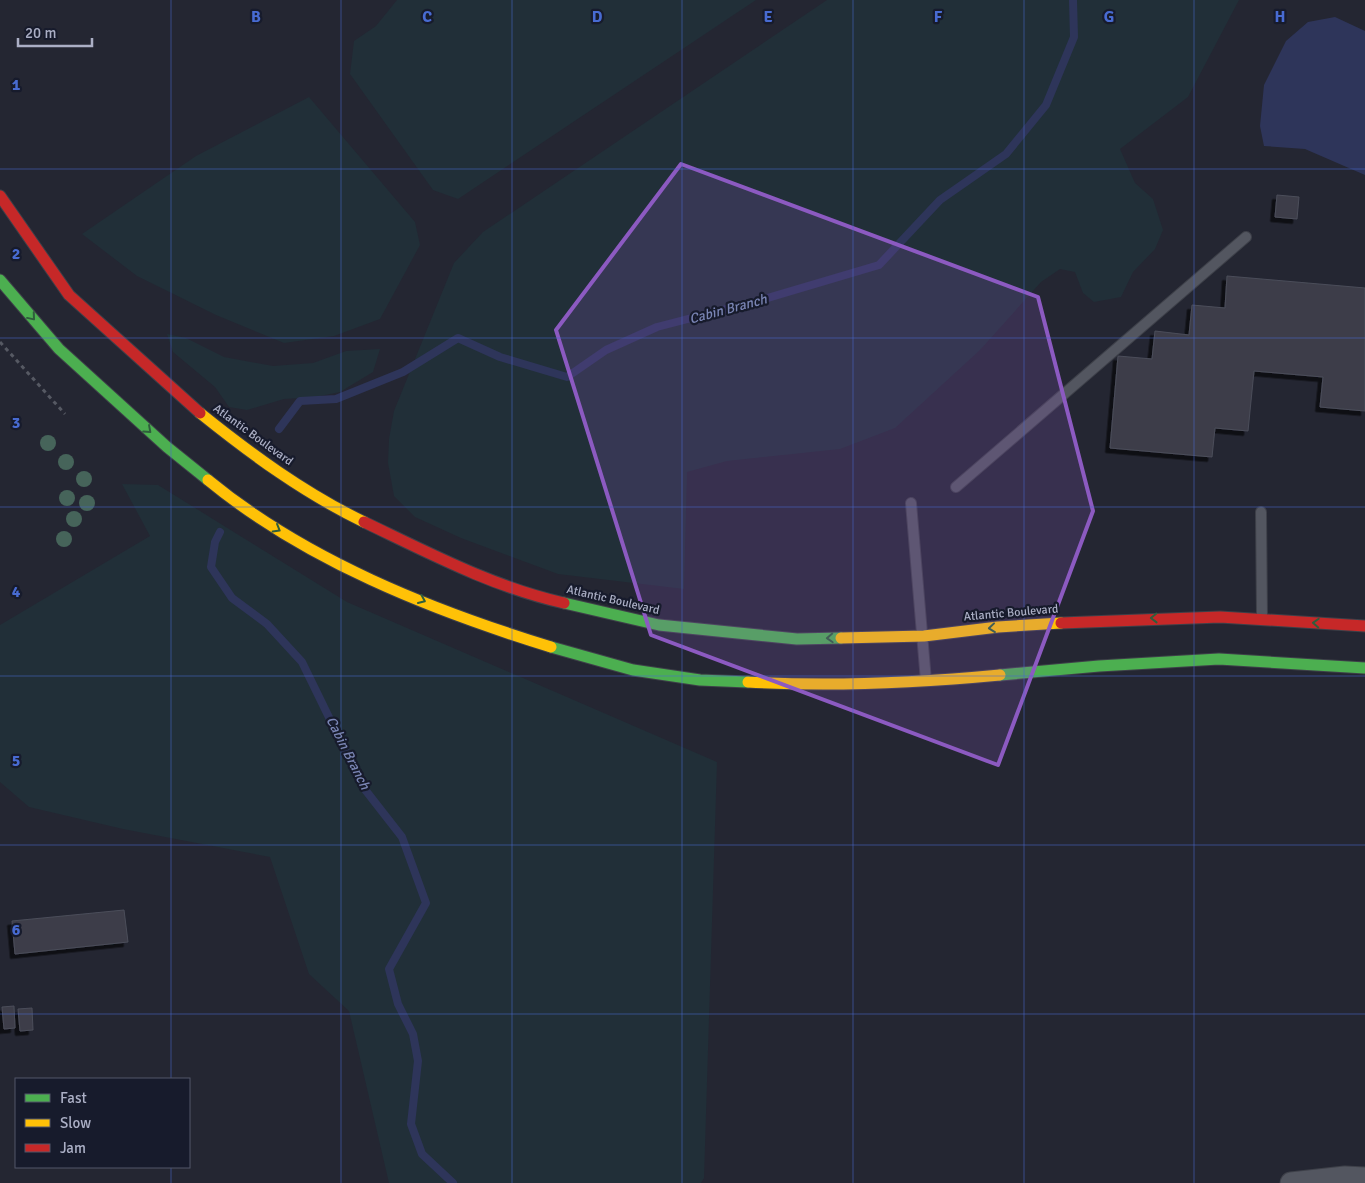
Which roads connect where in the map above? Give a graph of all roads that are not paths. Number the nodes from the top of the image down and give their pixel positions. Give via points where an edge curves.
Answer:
1 (0, 196) edge
2 (1246, 237) dead end
3 (0, 280) edge
4 (956, 487) dead end
5 (911, 503) dead end
6 (1261, 512) dead end
7 (1262, 619) junction
8 (1365, 626) edge
9 (924, 636) junction
10 (1365, 668) edge
11 (926, 682) junction
12 (1365, 1178) edge
13 (1290, 1183) edge

9 -> 1 main road, Atlantic Boulevard via 797,639 660,625 593,611 528,595 476,575 335,508 252,455 178,396 69,295
2 - 4 lane
3 -> 11 main road via 59,350 242,508 328,558 474,624 625,668 700,680 846,685
5 - 9 lane
6 - 7 lane
8 -> 7 main road, Atlantic Boulevard
7 -> 9 main road, Atlantic Boulevard via 1117,618
9 - 11 lane
10 - 11 main road via 1218,659
12 - 13 street

